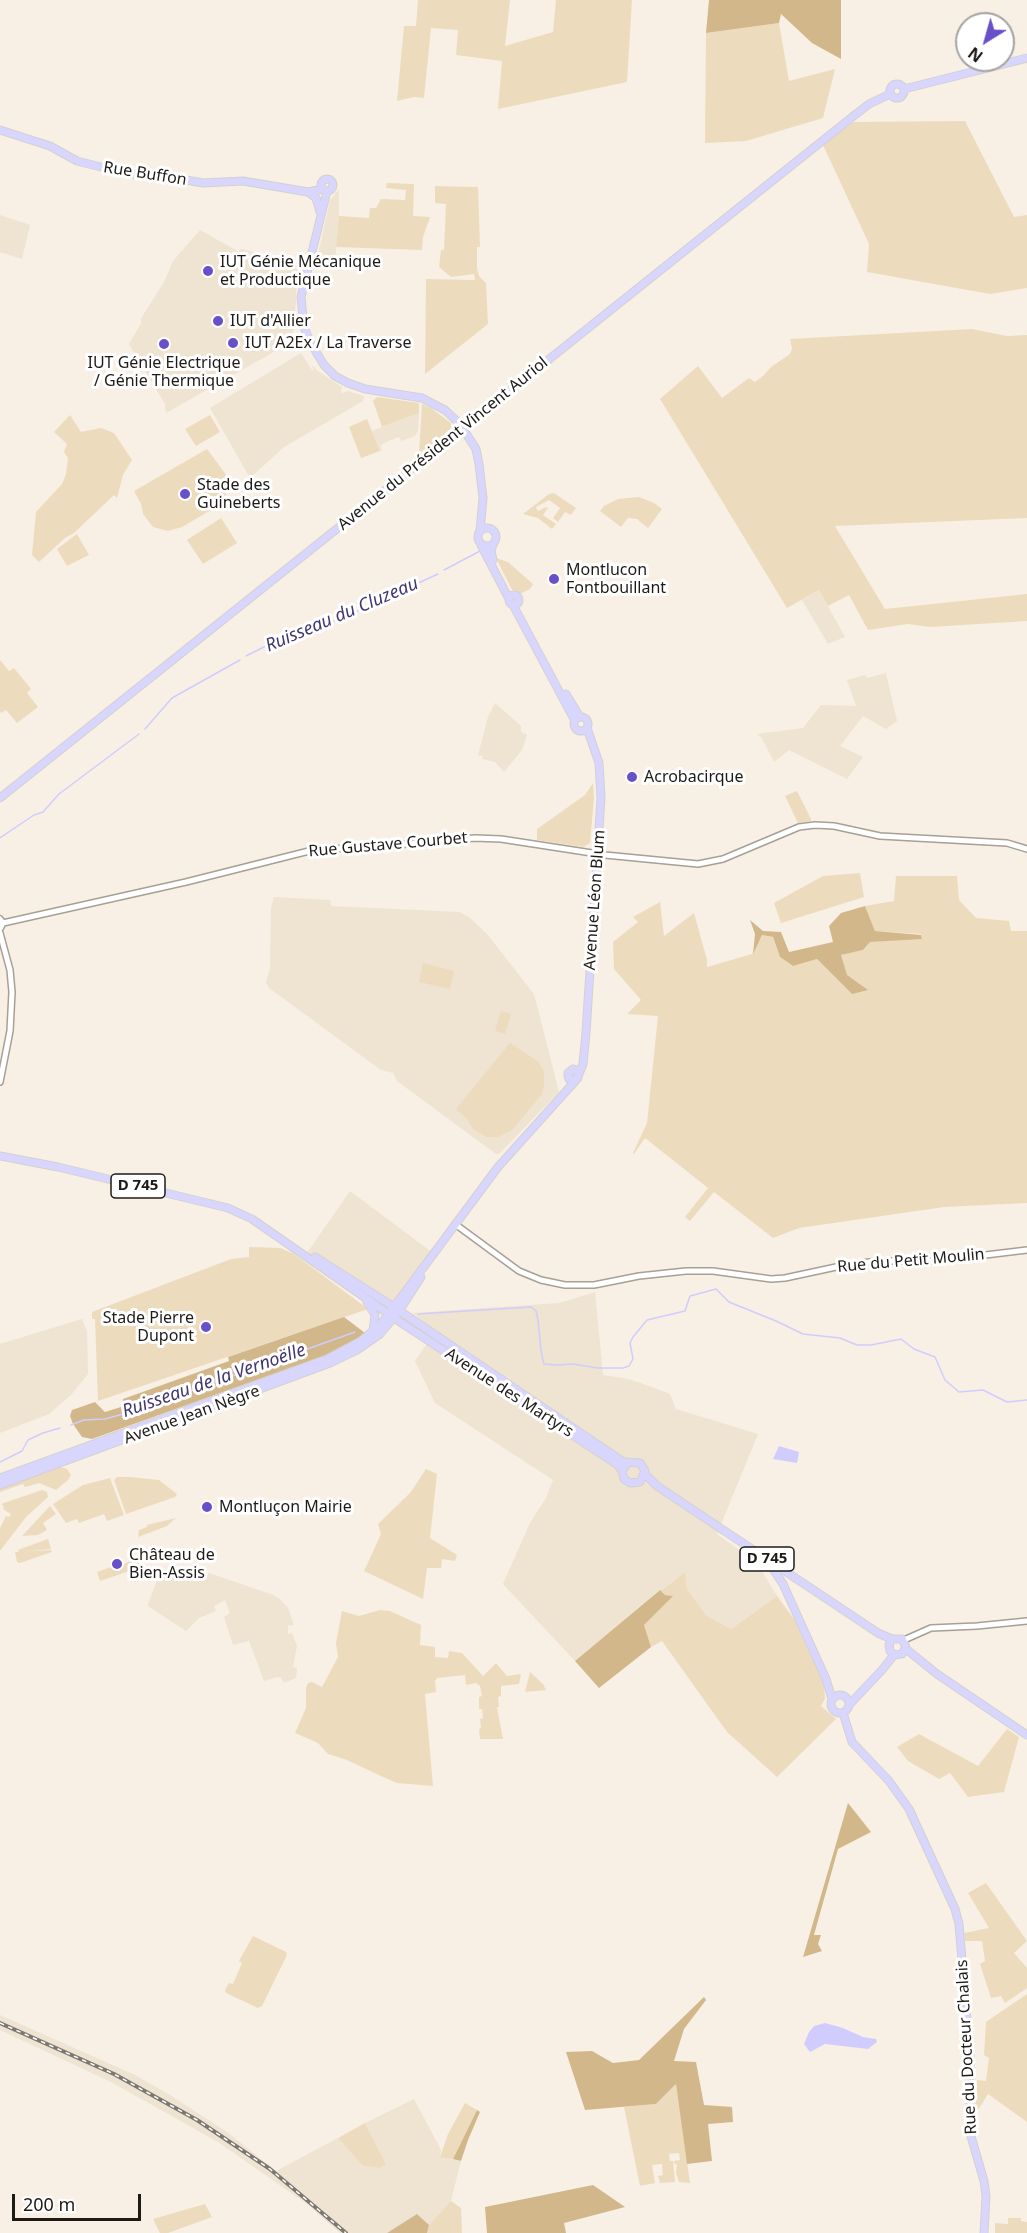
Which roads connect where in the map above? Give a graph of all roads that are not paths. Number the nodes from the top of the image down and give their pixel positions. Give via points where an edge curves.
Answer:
1 (1027, 58) edge
2 (0, 130) edge
3 (324, 187) junction
4 (297, 191) junction
5 (308, 192) junction
6 (320, 213) junction
7 (445, 410) junction
8 (463, 428) junction
9 (454, 435) junction
10 (484, 530) junction
11 (493, 544) junction
12 (481, 545) junction
13 (513, 601) junction
14 (578, 719) junction
15 (584, 729) junction
16 (0, 798) edge
17 (1027, 849) edge
18 (596, 853) junction
19 (1, 926) edge
20 (0, 1082) edge
21 (0, 1156) edge
22 (453, 1227) junction
23 (296, 1248) junction
24 (1027, 1250) edge
25 (360, 1293) junction
26 (396, 1309) junction
27 (391, 1316) junction
28 (403, 1324) junction
29 (376, 1331) junction
30 (628, 1462) junction
31 (622, 1471) junction
32 (645, 1474) junction
33 (0, 1478) edge
34 (640, 1482) junction
35 (0, 1485) edge
36 (769, 1563) junction
37 (1027, 1621) edge
38 (904, 1640) junction
39 (890, 1642) junction
40 (901, 1653) junction
41 (864, 1688) junction
42 (845, 1696) junction
43 (832, 1699) junction
44 (849, 1705) junction
45 (843, 1713) junction
46 (1027, 1735) edge
47 (984, 2233) edge

1 - 8 main road, Avenue du Président Vincent Auriol via 904,90 895,84 890,94 851,118
2 - 4 main road, Rue Buffon via 50,146 76,161 129,174 205,183 243,181
3 - 4 main road
3 - 5 main road, Rue Buffon
3 - 6 main road, Avenue Léon Blum
4 - 5 main road, Rue Buffon
5 - 6 main road via 316,198
6 - 7 main road, Avenue Léon Blum via 301,297 304,327 318,357 335,376 356,387 418,396
7 - 8 main road, Avenue Léon Blum
7 - 9 main road via 453,421
8 - 9 main road, Avenue du Président Vincent Auriol
8 - 10 main road, Avenue Léon Blum via 476,449
9 - 16 main road, Avenue du Président Vincent Auriol
10 - 11 main road, Avenue Léon Blum via 493,531
10 - 12 main road, Avenue Léon Blum via 478,539
11 - 12 main road
11 - 13 main road, Avenue Léon Blum via 490,551
12 - 13 main road, Avenue Léon Blum
13 - 14 main road, Avenue Léon Blum
14 - 15 main road, Avenue Léon Blum via 587,720
14 - 15 main road, Avenue Léon Blum via 575,728
15 - 18 main road, Avenue Léon Blum via 597,778
17 - 18 street, Rue Gustave Courbet via 1007,843 880,836 815,825 799,827 717,861 698,864
18 - 19 street, Rue Gustave Courbet via 475,838 317,849
18 - 22 main road, Avenue Léon Blum via 583,1064 564,1095 503,1160
19 - 20 street via 12,992 10,1031
21 - 23 main road, D 745 via 228,1208
22 - 24 street, Rue du Petit Moulin via 519,1270 541,1280 574,1286 686,1272 785,1278 860,1263 936,1261
22 - 26 main road, Avenue Léon Blum
23 - 25 main road, D 745
23 - 26 main road, D 745
25 - 27 main road, D 745
25 - 29 main road, D 745 via 374,1311
26 - 27 main road, Avenue Jean Nègre
26 - 30 main road, Avenue des Martyrs / D 745
27 - 28 main road, Avenue des Martyrs / D 745
27 - 29 main road, Avenue Jean Nègre
28 - 29 main road, Avenue Jean Nègre
28 - 31 main road, Avenue des Martyrs / D 745
29 - 33 main road, Avenue Jean Nègre via 327,1359
29 - 35 main road, Avenue Jean Nègre via 357,1350 330,1363
30 - 31 main road
30 - 32 main road via 640,1463
31 - 34 main road via 627,1481
32 - 34 main road
32 - 39 main road, D 745 via 657,1486
34 - 36 main road, D 745
36 - 39 main road, D 745
36 - 43 main road via 783,1584
37 - 38 street via 931,1628
38 - 39 main road
38 - 40 main road
39 - 40 main road via 890,1651
40 - 41 main road
40 - 46 main road
41 - 42 main road
41 - 44 main road
42 - 43 main road
42 - 44 main road
43 - 45 main road via 831,1709
44 - 45 main road
45 - 47 main road, Rue du Docteur Chalais via 852,1742 909,1809 955,1909 970,2055 970,2133 986,2196

